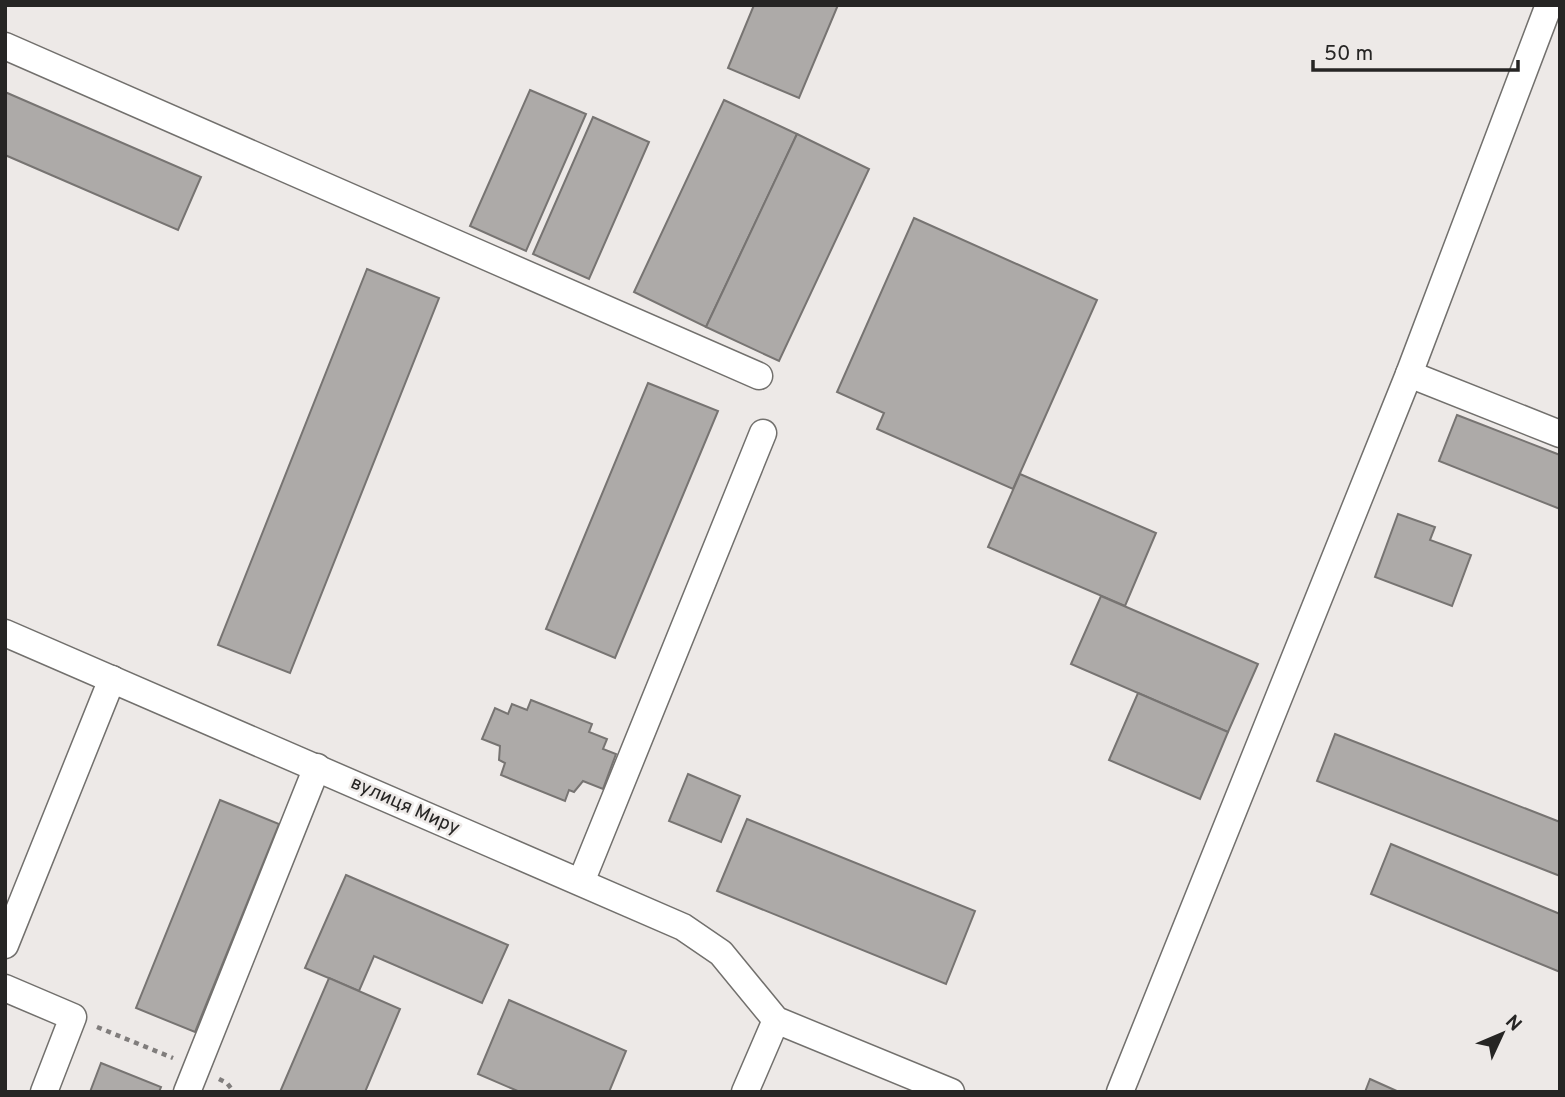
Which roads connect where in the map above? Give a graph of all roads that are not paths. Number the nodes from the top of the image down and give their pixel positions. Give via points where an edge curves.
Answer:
1 (1547, 10) dead end
2 (5, 46) edge
3 (1409, 374) junction
4 (759, 376) dead end
5 (764, 433) dead end
6 (1560, 434) edge
7 (5, 633) edge
8 (112, 679) junction
9 (317, 767) junction
10 (581, 882) junction
11 (5, 945) edge
12 (5, 989) edge
13 (776, 1020) junction
14 (192, 1080) edge
15 (44, 1092) edge
16 (745, 1092) edge
17 (951, 1092) edge
18 (1120, 1092) edge

1 - 3 street
2 - 4 street
3 - 6 street
3 - 18 street
5 - 10 street
7 - 8 street, вулиця Миру
8 - 9 street, вулиця Миру
8 - 11 street
9 - 10 street, вулиця Миру
9 - 14 street
10 - 13 street, вулиця Миру via 682,927 721,953
12 - 15 street via 73,1017
13 - 16 street
13 - 17 street

